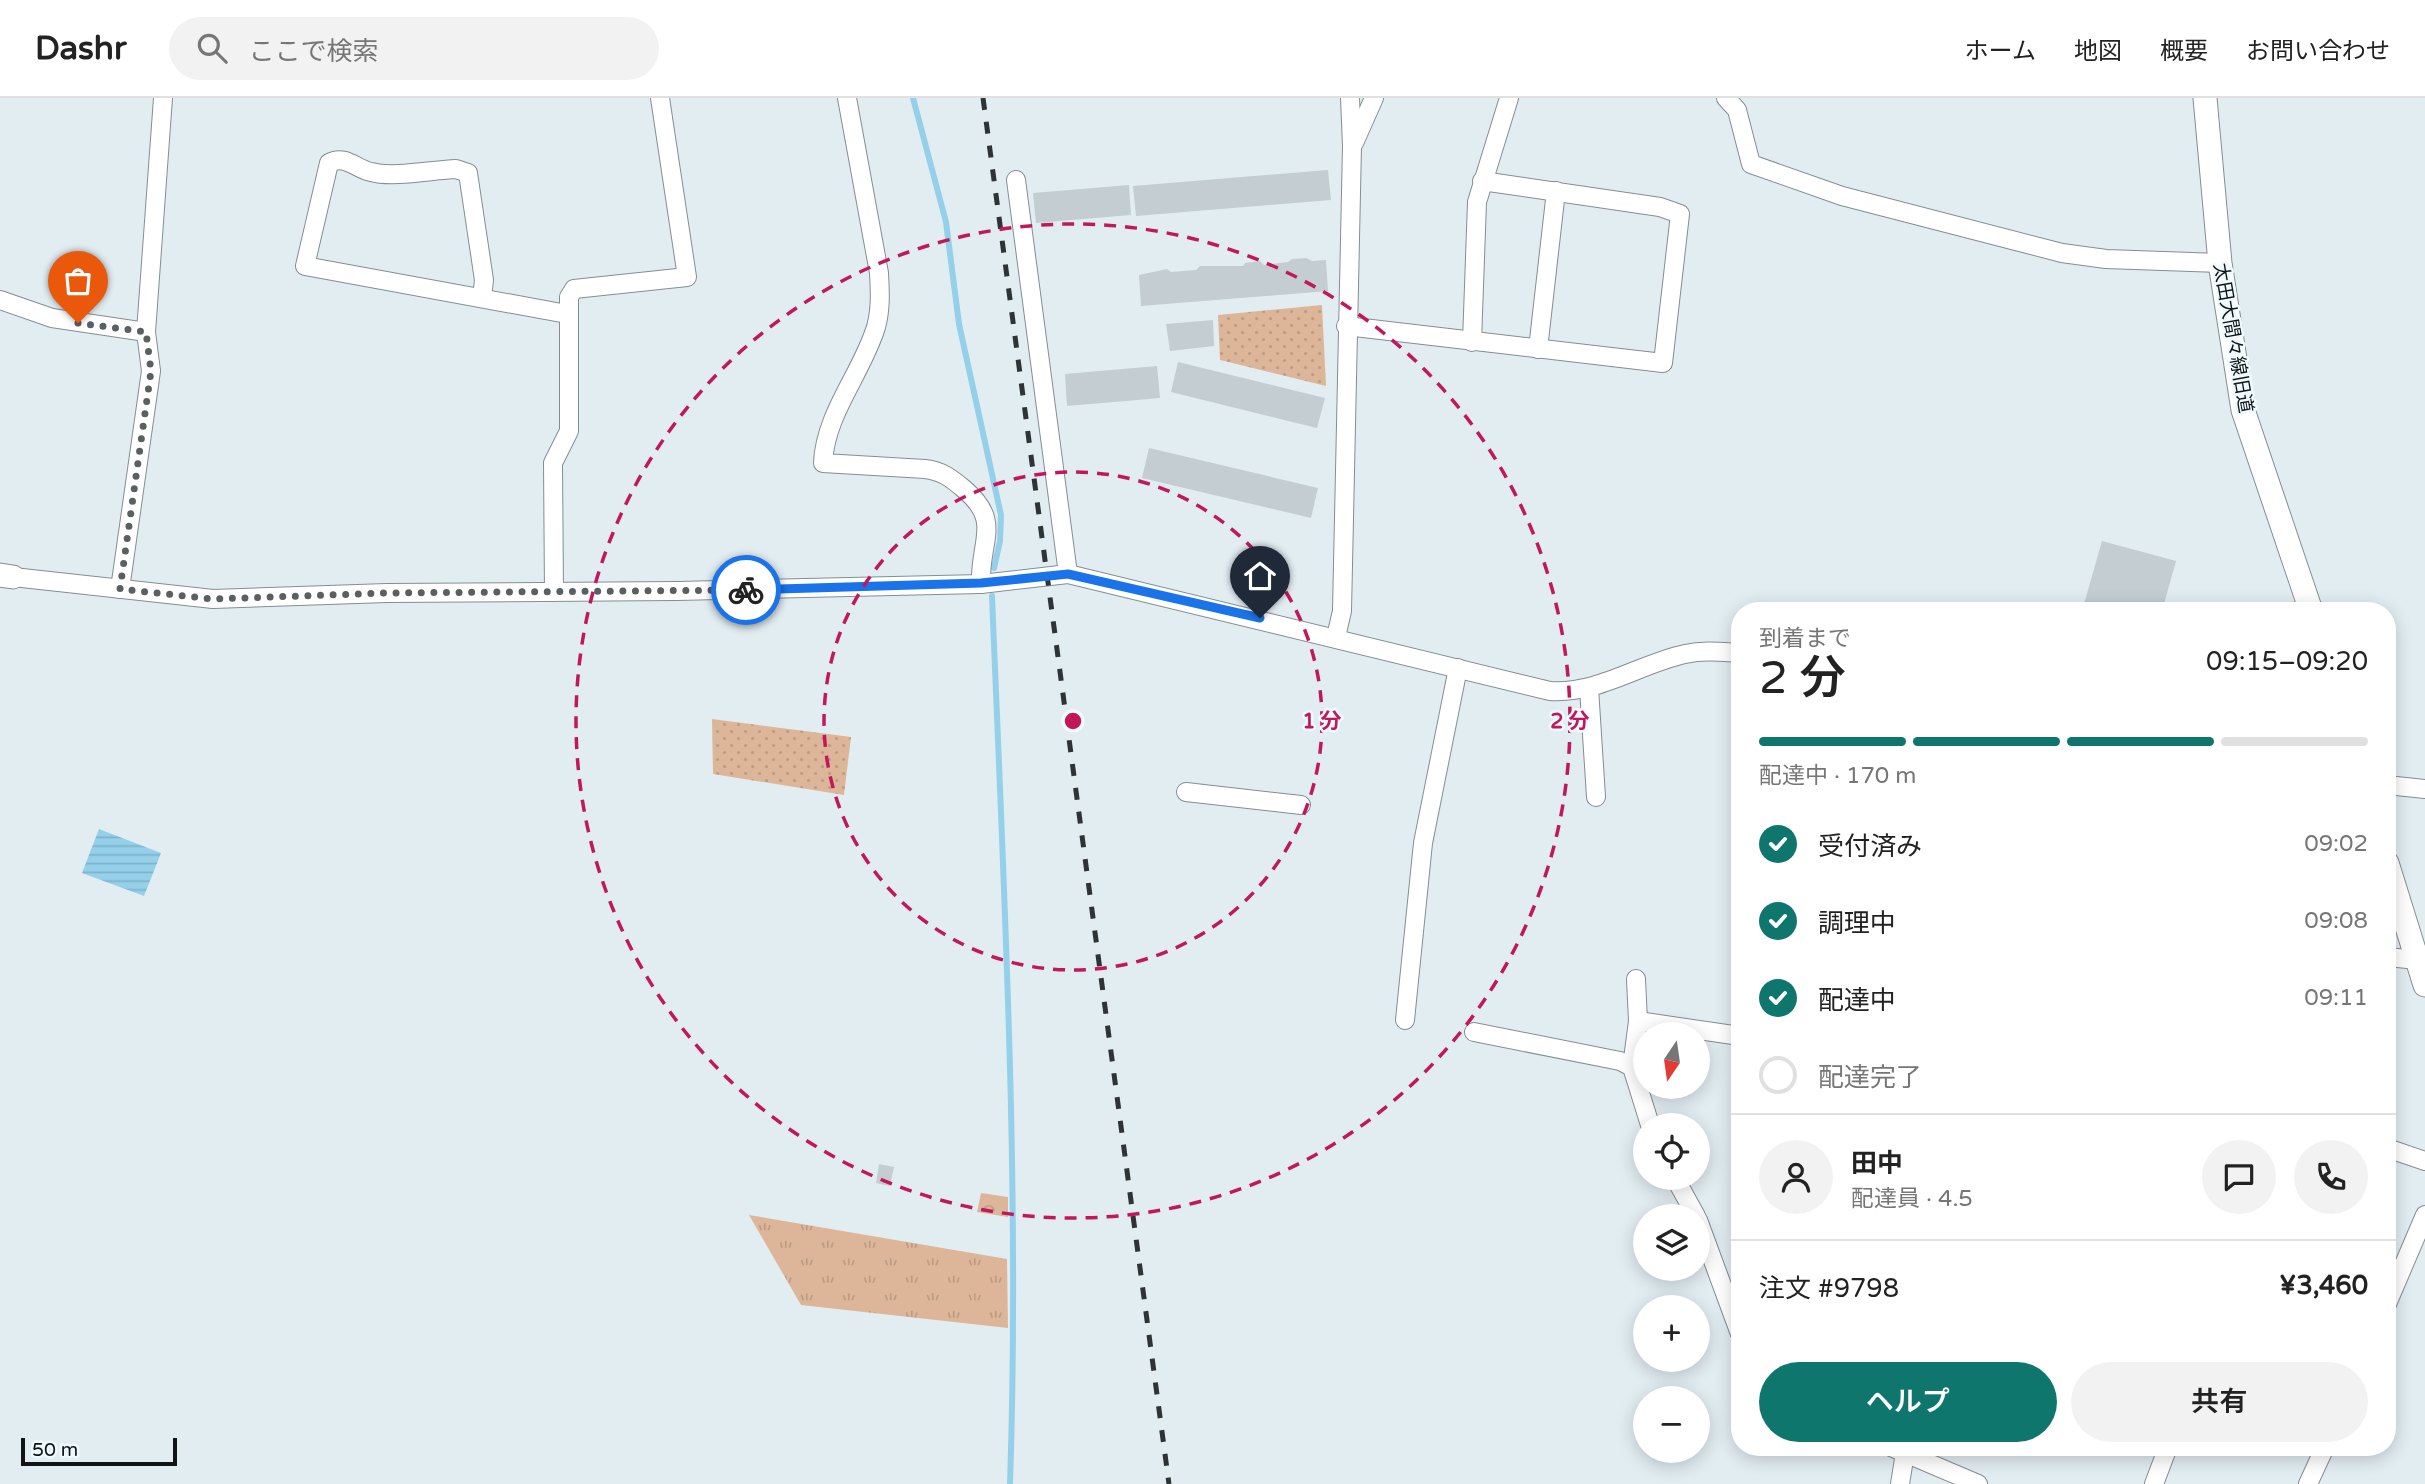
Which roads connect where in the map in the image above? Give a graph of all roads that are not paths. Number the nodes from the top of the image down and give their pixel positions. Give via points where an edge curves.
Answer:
1 (163, 98) edge
2 (660, 98) edge
3 (847, 98) edge
4 (1350, 98) edge
5 (1374, 98) edge
6 (1509, 98) edge
7 (1726, 98) edge
8 (2206, 98) edge
9 (1352, 146) junction
10 (1016, 180) dead end
11 (1482, 181) junction
12 (1556, 191) junction
13 (2220, 263) junction
14 (482, 298) junction
15 (0, 300) edge
16 (567, 314) junction
17 (1346, 326) junction
18 (146, 332) junction
19 (1472, 342) junction
20 (1538, 349) junction
21 (1068, 574) junction
22 (7, 576) edge
23 (981, 583) junction
24 (120, 589) junction
25 (554, 592) junction
26 (2308, 602) edge
27 (1336, 637) junction
28 (1731, 652) edge
29 (1458, 668) junction
30 (1589, 688) junction
31 (2396, 786) edge
32 (2425, 789) edge
33 (1186, 792) dead end
34 (1596, 797) dead end
35 (1301, 805) dead end
36 (2396, 891) edge
37 (2396, 958) edge
38 (2418, 960) junction
39 (1636, 979) dead end
40 (2425, 985) edge
41 (1405, 1020) dead end
42 (1638, 1021) junction
43 (1474, 1032) dead end
44 (1731, 1035) edge
45 (1632, 1067) junction
46 (1646, 1113) edge
47 (2396, 1151) edge
48 (2425, 1161) edge
49 (2425, 1214) edge
50 (1710, 1253) edge
51 (2396, 1283) edge
52 (1731, 1310) edge
53 (1898, 1456) edge
54 (1912, 1456) edge
55 (2165, 1456) edge
56 (2321, 1456) edge
57 (1900, 1484) edge
58 (1978, 1484) edge
59 (2154, 1484) edge
60 (2308, 1484) edge

1 - 18 street
2 - 16 street via 687,276 575,289
3 - 23 street via 880,299 870,344 831,425 823,463 925,469 951,478 978,501 988,522
4 - 9 street
5 - 9 street
6 - 11 street
7 - 13 street via 1737,110 1751,164 1842,196 2062,253
8 - 13 street, 太田大間々線旧道
9 - 17 street
10 - 21 street
11 - 12 street
11 - 19 street via 1477,202
12 - 20 street
12 - 20 street via 1660,206 1680,214 1663,363
13 - 26 street, 太田大間々線旧道 via 2243,410
14 - 14 street via 306,266 329,163 344,160 376,173 456,169 468,173 484,280
14 - 16 street
15 - 18 street via 52,318
16 - 25 street via 569,431 553,463
17 - 19 street
17 - 27 street via 1342,611
18 - 24 street via 151,371
19 - 20 street
21 - 23 street
21 - 27 street
22 - 24 street
23 - 25 street
24 - 25 street via 213,599
27 - 29 street
28 - 30 street via 1684,654
29 - 30 street via 1550,691
29 - 41 street via 1423,843
30 - 34 street
31 - 32 street
33 - 35 street
36 - 38 street
37 - 38 street
38 - 40 street
39 - 42 street
42 - 44 street
42 - 45 street
43 - 45 street
45 - 46 street
47 - 48 street
49 - 51 street
50 - 52 street
53 - 57 street
54 - 58 street
55 - 59 street
56 - 60 street

